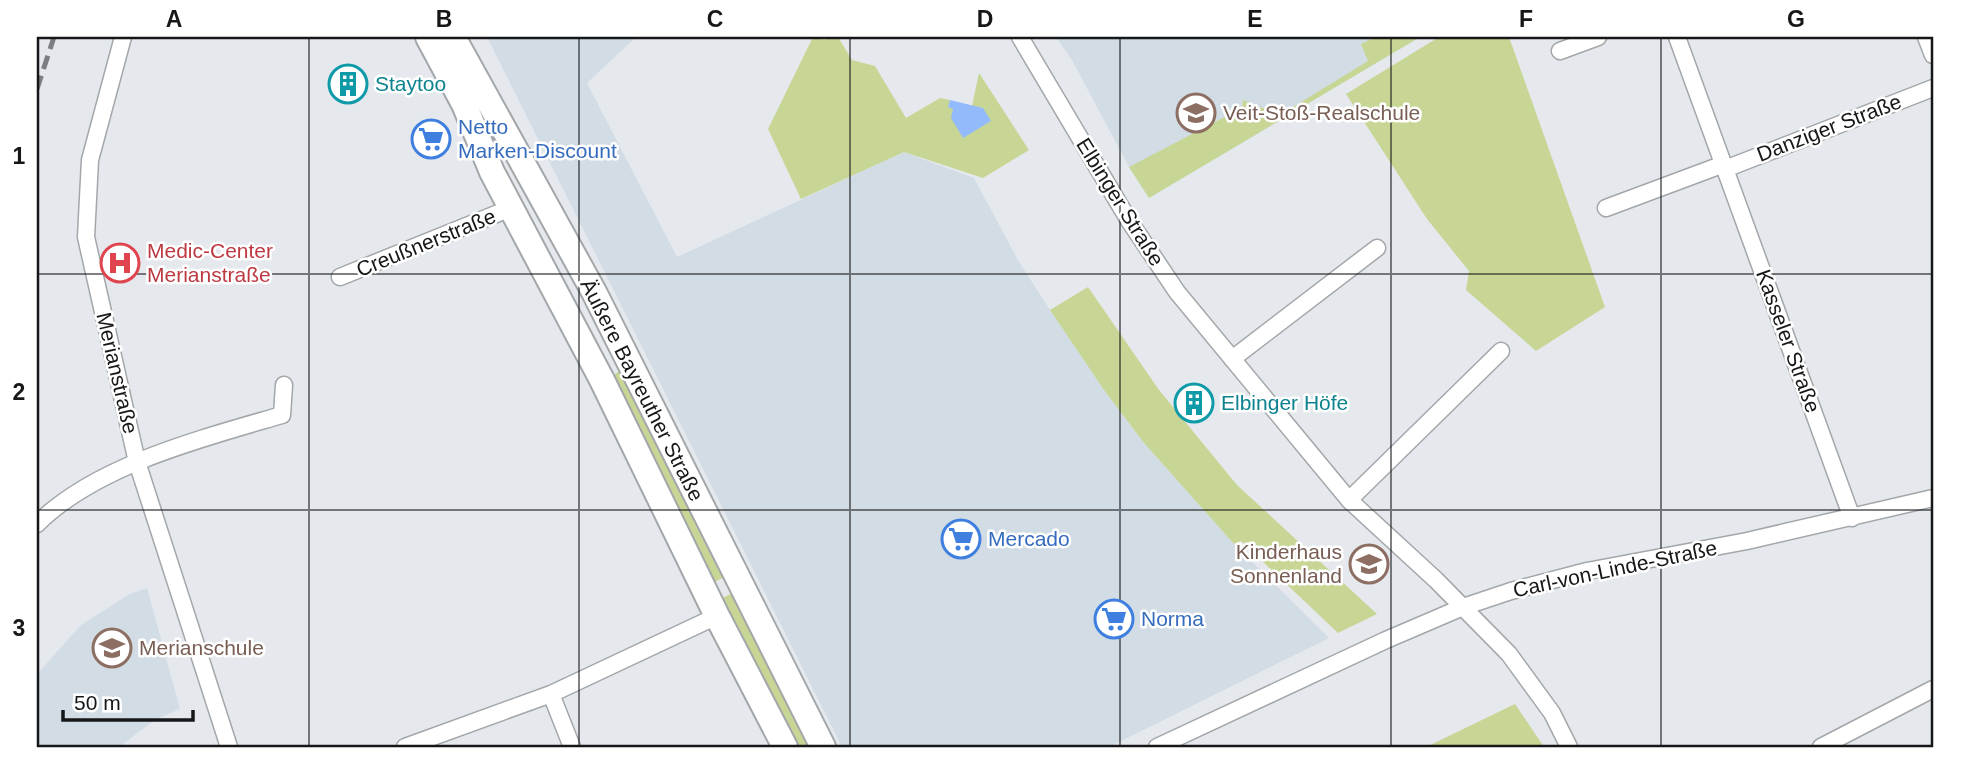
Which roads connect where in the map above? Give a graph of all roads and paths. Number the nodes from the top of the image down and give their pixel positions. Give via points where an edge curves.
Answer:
1 (123, 37) edge
2 (428, 37) edge
3 (453, 37) edge
4 (1020, 37) edge
5 (1598, 37) edge
6 (1677, 37) edge
7 (1926, 37) edge
8 (1560, 51) dead end
9 (1933, 55) edge
10 (1933, 88) edge
11 (1724, 166) junction
12 (511, 208) junction
13 (1606, 208) dead end
14 (1377, 248) dead end
15 (340, 277) dead end
16 (1501, 351) dead end
17 (1232, 359) junction
18 (284, 385) dead end
19 (137, 463) junction
20 (1933, 498) edge
21 (1349, 500) junction
22 (1852, 518) junction
23 (37, 524) edge
24 (1463, 607) junction
25 (717, 616) junction
26 (1933, 690) edge
27 (551, 695) junction
28 (229, 747) edge
29 (405, 747) edge
30 (572, 747) edge
31 (785, 747) edge
32 (823, 747) edge
33 (1157, 747) edge
34 (1569, 747) edge
35 (1821, 747) edge

1 - 19 street, Merianstraße via 90,160 86,237
2 - 12 main road, Äußere Bayreuther Straße
3 - 32 main road, Äußere Bayreuther Straße via 594,292
4 - 17 street, Elbinger Straße via 1145,247
5 - 8 street
6 - 11 street, Kasseler Straße
7 - 9 street
10 - 11 street, Danziger Straße
11 - 13 street
11 - 22 street, Kasseler Straße
12 - 15 street, Creußnerstraße
12 - 25 main road, Äußere Bayreuther Straße via 602,380
14 - 17 street
16 - 21 street
17 - 21 street, Elbinger Straße
18 - 19 street, Merianstraße via 282,415
19 - 23 street, Merianstraße via 59,504
19 - 28 street, Merianstraße
20 - 22 street, Carl-von-Linde-Straße
21 - 24 street, Elbinger Straße
22 - 24 street, Carl-von-Linde-Straße via 1587,571
24 - 33 street, Carl-von-Linde-Straße
24 - 34 street, Elbinger Straße via 1509,654 1552,713
25 - 27 street
25 - 31 main road, Äußere Bayreuther Straße
26 - 35 street
27 - 29 street
27 - 30 street

